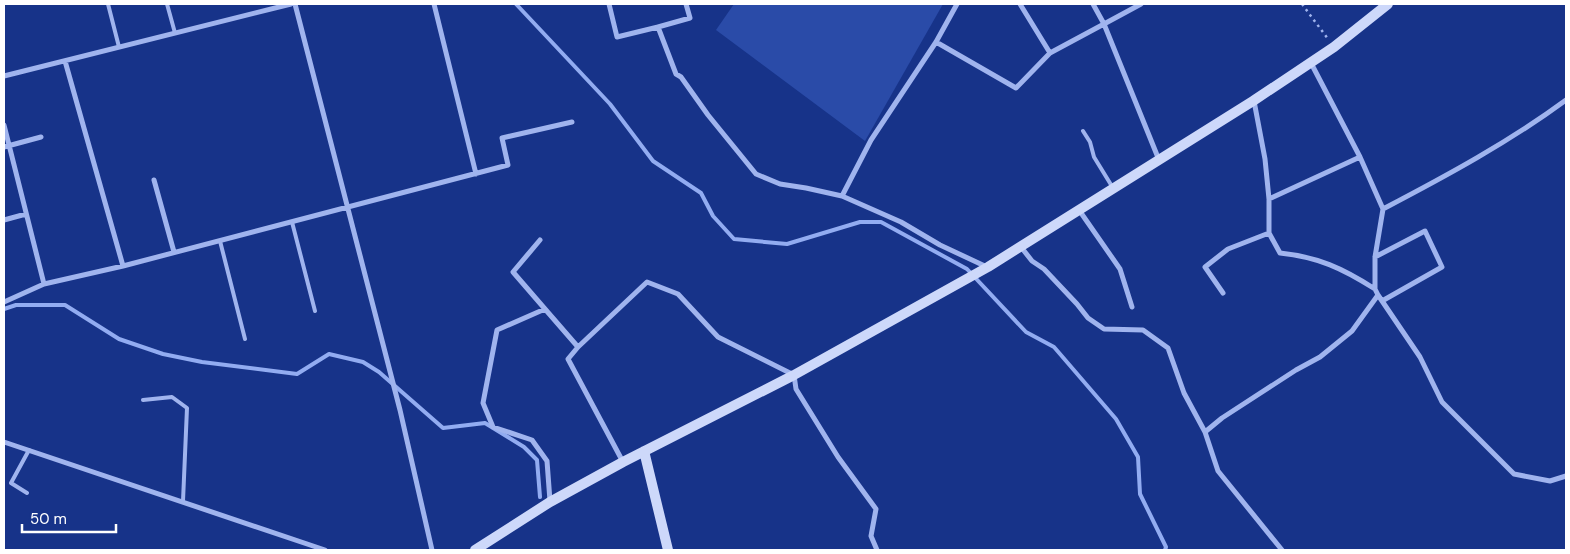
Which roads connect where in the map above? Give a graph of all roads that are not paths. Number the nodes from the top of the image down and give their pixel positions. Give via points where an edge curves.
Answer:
1 (108, 4) edge
2 (167, 4) edge
3 (291, 4) edge
4 (295, 4) edge
5 (434, 4) edge
6 (609, 4) edge
7 (686, 4) edge
8 (957, 4) edge
9 (1020, 4) edge
10 (1093, 4) edge
11 (1141, 4) edge
12 (1388, 4) edge
13 (1104, 24) junction
14 (658, 27) junction
15 (175, 33) junction
16 (936, 42) junction
17 (119, 47) junction
18 (1050, 53) junction
19 (65, 60) junction
20 (1310, 63) junction
21 (4, 76) edge
22 (1254, 100) junction
23 (1566, 100) edge
24 (572, 122) dead end
25 (4, 125) edge
26 (1083, 131) dead end
27 (41, 137) dead end
28 (6, 146) edge
29 (1360, 157) junction
30 (1159, 160) junction
31 (476, 174) junction
32 (154, 180) dead end
33 (1113, 188) junction
34 (842, 196) junction
35 (1269, 199) junction
36 (349, 207) junction
37 (1383, 209) junction
38 (1079, 210) junction
39 (26, 214) junction
40 (4, 220) edge
41 (292, 222) junction
42 (1269, 233) junction
43 (540, 240) dead end
44 (220, 241) junction
45 (1021, 246) junction
46 (174, 252) junction
47 (1375, 257) junction
48 (123, 266) junction
49 (988, 267) junction
50 (44, 284) junction
51 (1375, 289) junction
52 (1223, 293) dead end
53 (1378, 295) junction
54 (1382, 301) junction
55 (4, 302) edge
56 (1132, 307) dead end
57 (545, 309) junction
58 (315, 312) dead end
59 (245, 339) dead end
60 (578, 347) junction
61 (794, 374) junction
62 (143, 400) dead end
63 (1204, 432) junction
64 (4, 442) edge
65 (29, 450) junction
66 (644, 451) junction
67 (622, 462) junction
68 (1566, 476) edge
69 (26, 493) dead end
70 (182, 501) junction
71 (550, 502) junction
72 (324, 550) edge
73 (432, 550) edge
74 (475, 550) edge
75 (668, 550) edge
76 (877, 550) edge
77 (1282, 550) edge

1 - 17 lane
2 - 15 lane
3 - 15 street
4 - 36 street
5 - 31 street
6 - 14 street via 617,37
7 - 14 street via 690,18
8 - 16 street
9 - 18 street
10 - 13 street
11 - 13 street
12 - 20 street
13 - 18 street
13 - 30 street
14 - 34 street via 676,74 756,174 780,184
15 - 17 street
16 - 18 street via 1016,88
16 - 34 street via 871,140
17 - 19 street
19 - 21 street
19 - 48 street
20 - 22 street
20 - 29 street
22 - 30 street
22 - 35 street
23 - 37 street via 1453,173
24 - 31 street via 502,138 508,165
25 - 28 street
26 - 33 lane
27 - 28 street
28 - 39 street
29 - 35 street
29 - 37 street
30 - 33 street
31 - 36 street
32 - 46 street
33 - 38 street
34 - 49 street
35 - 42 street
36 - 41 street
36 - 73 street
37 - 47 street
38 - 45 street
38 - 56 street via 1120,269
39 - 40 street
39 - 50 street
41 - 44 street
41 - 58 lane
42 - 51 street via 1280,253 1305,256 1331,265
42 - 52 street via 1228,249 1205,267
43 - 57 street via 514,272
44 - 46 street
44 - 59 lane
45 - 49 street
45 - 63 street via 1088,318 1104,328 1143,330 1168,348 1184,393
46 - 48 street
47 - 51 street
47 - 54 street via 1425,231 1442,267
48 - 50 street
49 - 61 street
50 - 55 street
51 - 53 street
53 - 54 street
53 - 63 street via 1352,331 1326,352
54 - 68 street via 1420,358 1442,402 1514,474 1550,481
57 - 60 street
57 - 71 street via 497,330 483,403 492,427 532,440 547,461
60 - 61 street via 647,282 678,294 718,337
60 - 67 street via 568,359
61 - 66 street
61 - 76 street via 796,388 838,457 876,510 871,536
62 - 70 lane via 172,397 187,408
63 - 77 street via 1218,471
64 - 65 street
65 - 69 lane via 11,483
65 - 70 street
66 - 67 street
66 - 75 street
67 - 71 street
70 - 72 street
71 - 74 street

